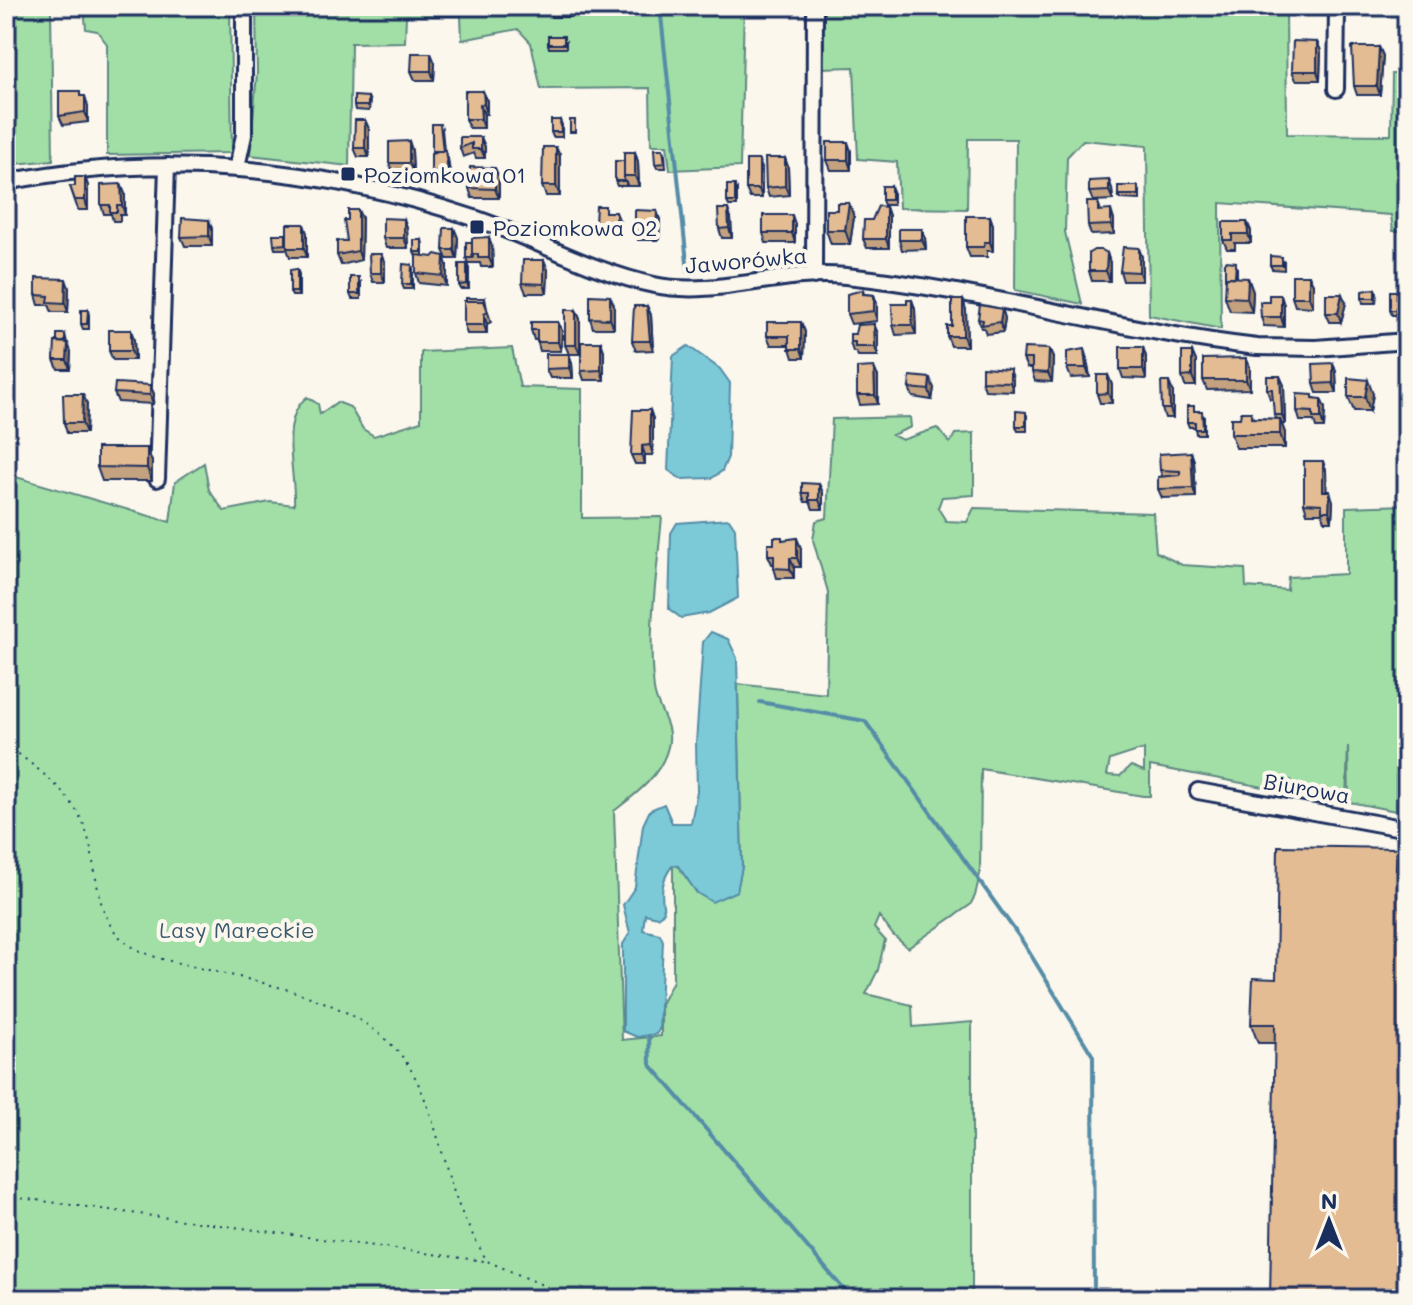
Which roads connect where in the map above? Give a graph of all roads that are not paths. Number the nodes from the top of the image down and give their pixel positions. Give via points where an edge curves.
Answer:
1 (244, 6) edge
2 (815, 6) edge
3 (1337, 6) edge
4 (1336, 89) dead end
5 (167, 166) junction
6 (237, 167) junction
7 (6, 182) edge
8 (814, 276) junction
9 (1407, 341) edge
10 (157, 479) dead end
11 (1198, 791) dead end
12 (1407, 829) edge

1 - 6 street via 244,135
2 - 8 street
3 - 4 street
5 - 6 street, Jaworówka
5 - 7 street, Jaworówka via 105,168
5 - 10 street
6 - 8 street, Jaworówka via 310,175 420,201 669,288
8 - 9 street, Jaworówka via 860,278 1257,347
11 - 12 street, Biurowa

